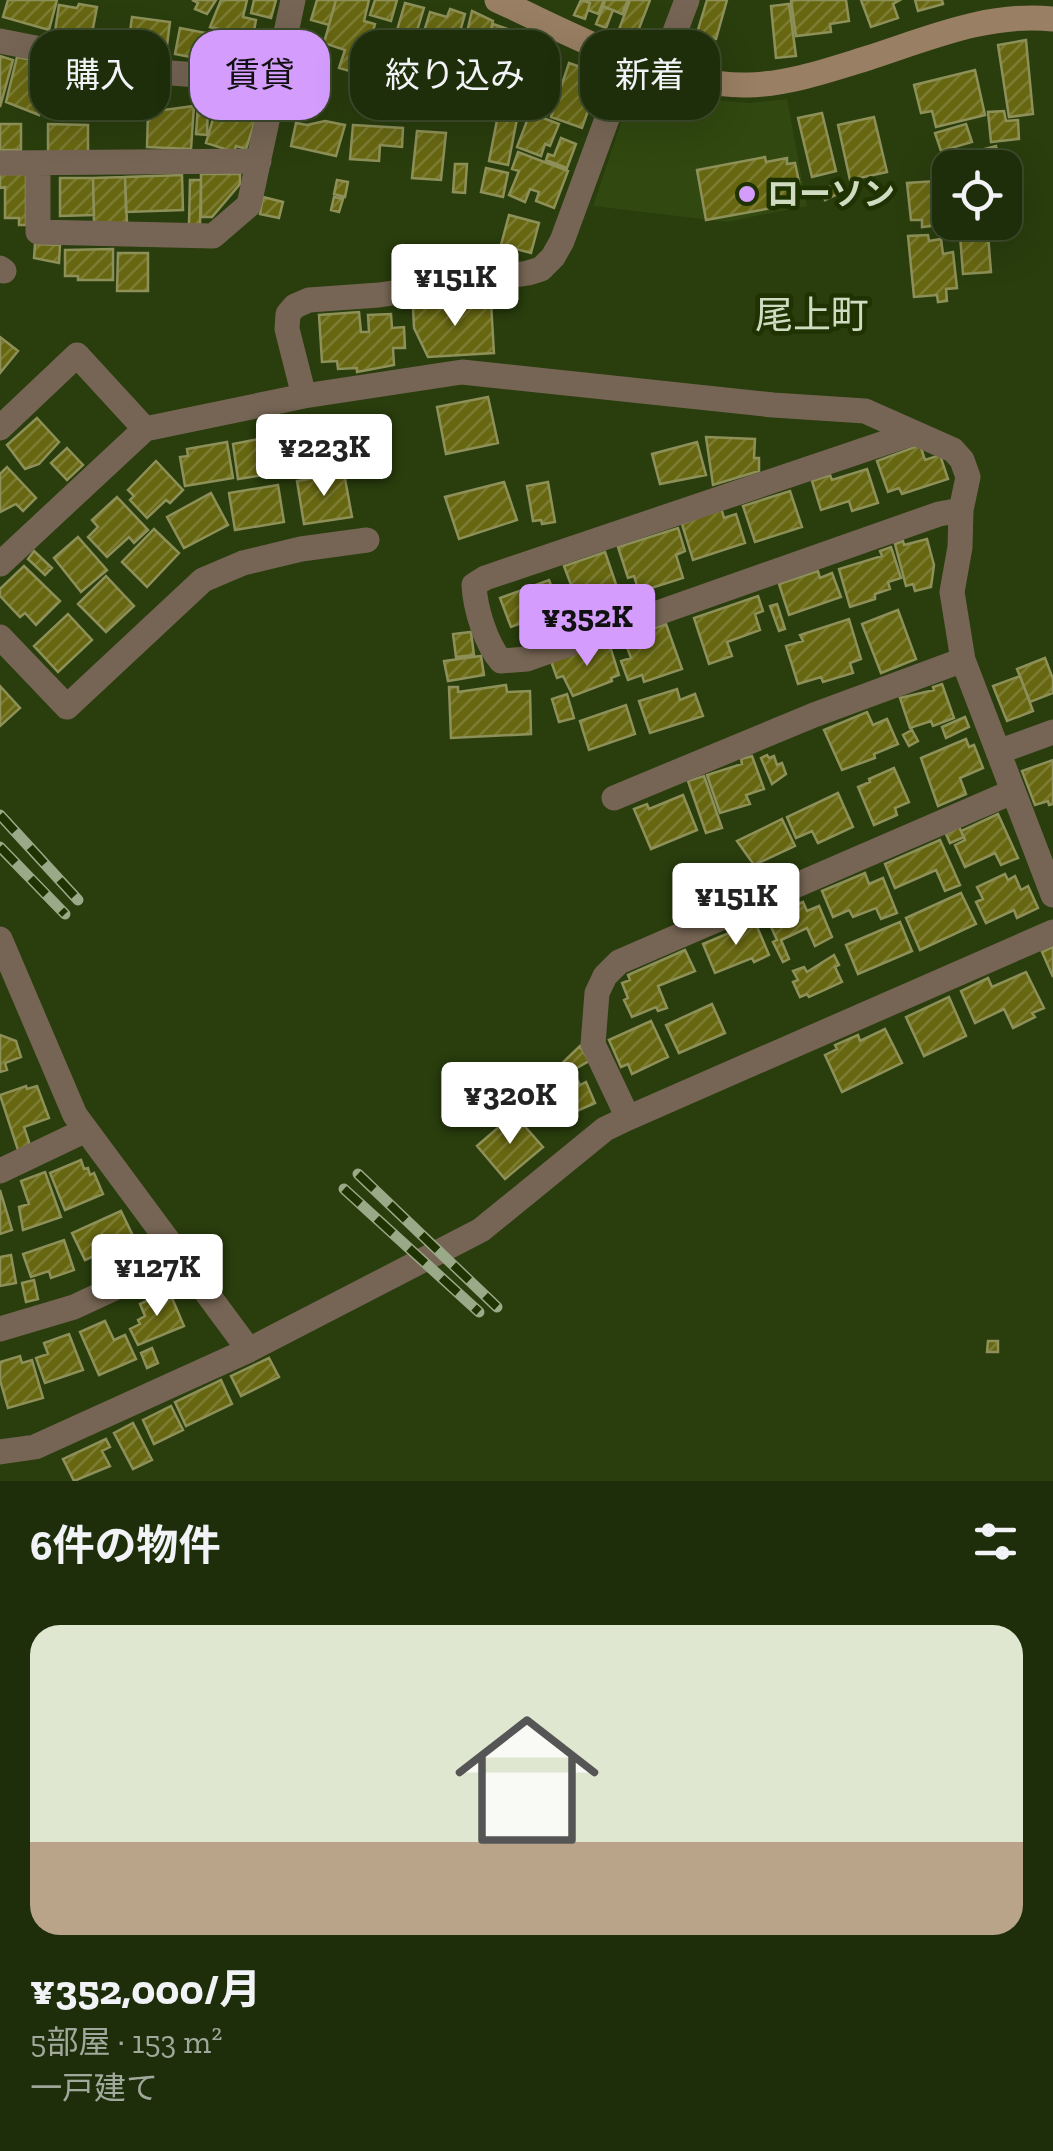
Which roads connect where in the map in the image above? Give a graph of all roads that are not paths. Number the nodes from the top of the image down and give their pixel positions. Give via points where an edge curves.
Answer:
1 (293, 0) edge
2 (496, 0) edge
3 (687, 0) edge
4 (1053, 18) edge
5 (287, 30) edge
6 (676, 30) edge
7 (580, 38) edge
8 (0, 41) edge
9 (190, 74) edge
10 (720, 83) edge
11 (268, 120) edge
12 (607, 120) edge
13 (259, 161) junction
14 (0, 163) edge
15 (38, 163) junction
16 (304, 396) junction
17 (0, 428) edge
18 (145, 430) junction
19 (914, 434) junction
20 (961, 510) junction
21 (367, 540) dead end
22 (0, 564) edge
23 (0, 637) edge
24 (963, 660) junction
25 (1053, 732) edge
26 (998, 752) junction
27 (1012, 792) junction
28 (614, 798) dead end
29 (1053, 895) edge
30 (1053, 932) edge
31 (0, 939) edge
32 (25, 996) junction
33 (0, 1006) edge
34 (628, 1118) junction
35 (86, 1130) junction
36 (0, 1171) edge
37 (179, 1258) junction
38 (0, 1329) edge
39 (248, 1350) junction
40 (0, 1452) edge

1 - 5 street
2 - 7 street
3 - 6 street
4 - 10 street via 1002,19 798,78
8 - 9 street
11 - 13 street
12 - 16 street via 572,219 540,269 294,306 287,329
13 - 15 street
13 - 15 street via 249,205 213,236 38,232
14 - 15 street
16 - 18 street
16 - 19 street via 462,372 865,410
17 - 18 street via 77,354
18 - 22 street
19 - 20 street via 962,460 968,476
19 - 20 street via 485,578 474,585 474,596 493,652 501,660 527,658
20 - 24 street via 952,592
21 - 23 street via 243,563 203,580 68,707
24 - 26 street
24 - 28 street
25 - 26 street
26 - 27 street
27 - 29 street
27 - 34 street via 619,962 597,993 594,1044
30 - 34 street
31 - 32 street
32 - 33 street
32 - 35 street
34 - 39 street via 605,1129 481,1230
35 - 36 street
35 - 37 street
37 - 38 street via 74,1307
37 - 39 street
39 - 40 street via 36,1447

